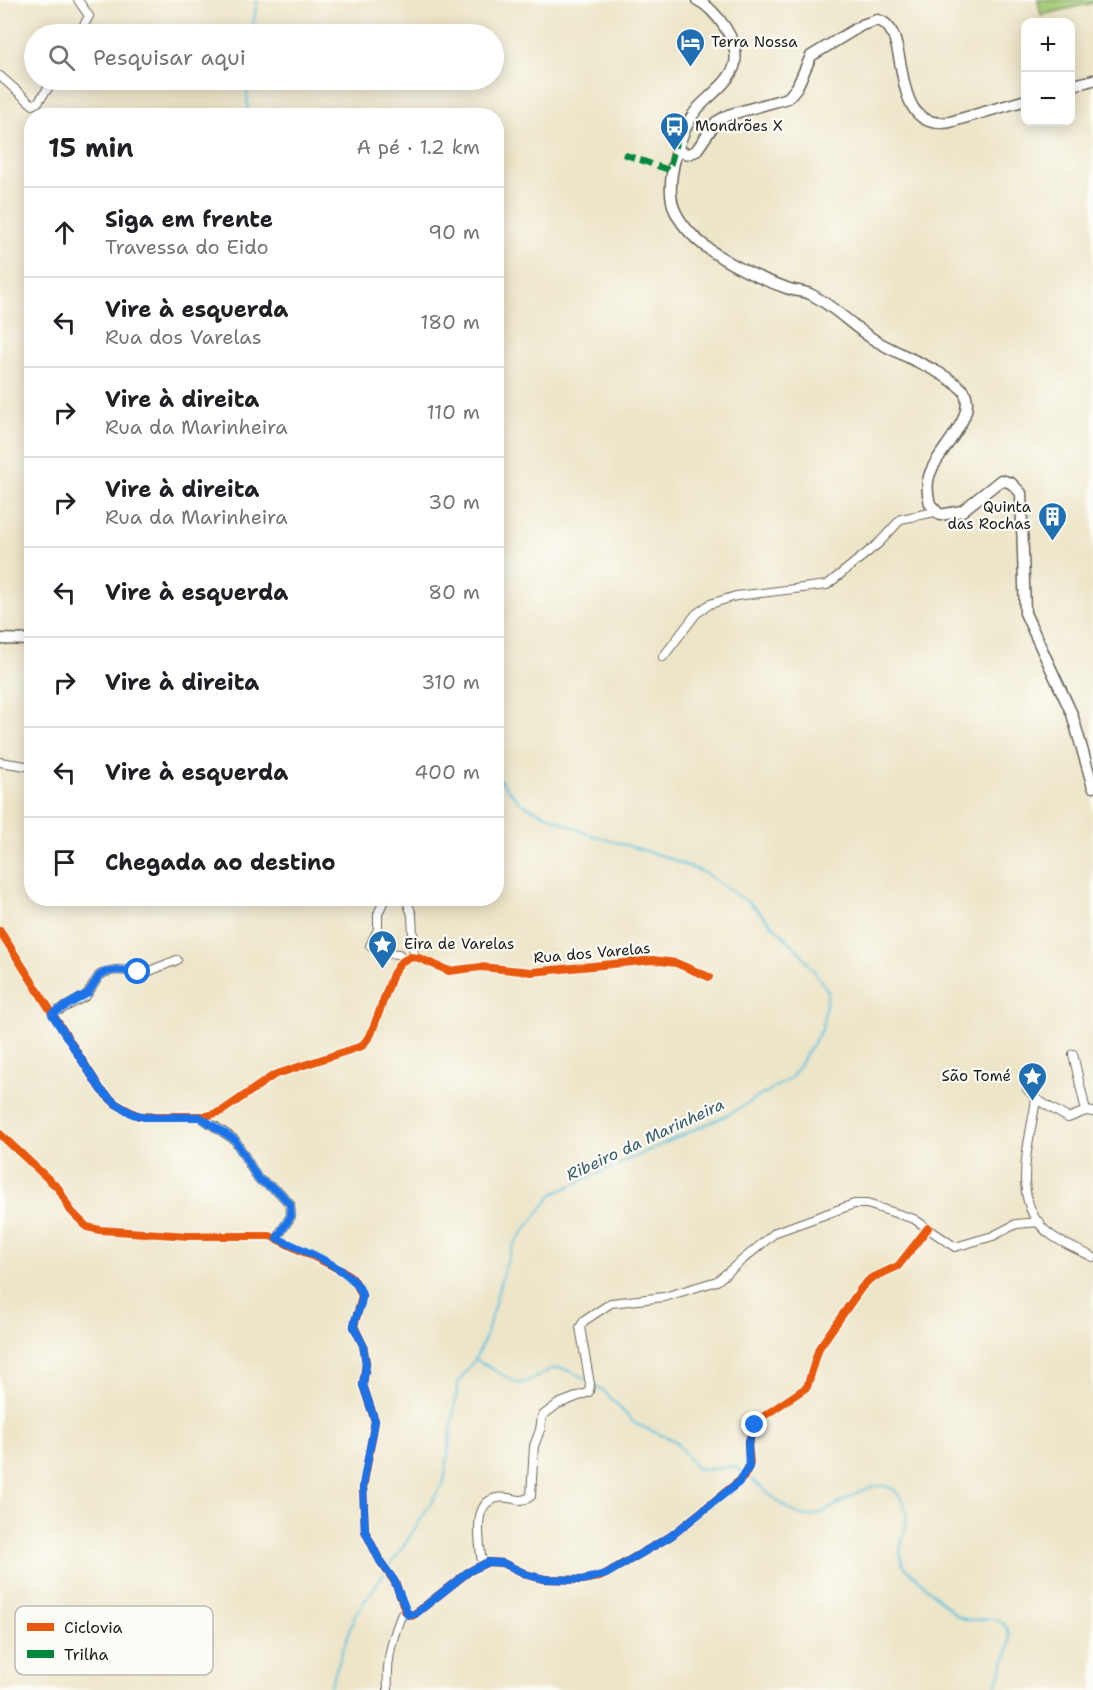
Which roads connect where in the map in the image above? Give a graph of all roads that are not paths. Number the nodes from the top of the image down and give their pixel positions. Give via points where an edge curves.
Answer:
1 (78, 0) edge
2 (697, 0) edge
3 (84, 24) edge
4 (0, 76) edge
5 (1093, 80) edge
6 (1075, 85) edge
7 (47, 90) edge
8 (1021, 101) edge
9 (678, 151) junction
10 (934, 512) junction
11 (0, 639) edge
12 (24, 640) edge
13 (663, 657) dead end
14 (0, 762) edge
15 (24, 766) edge
16 (1092, 781) edge
17 (381, 906) edge
18 (409, 906) edge
19 (0, 931) edge
20 (414, 957) junction
21 (177, 960) dead end
22 (404, 960) junction
23 (709, 977) dead end
24 (52, 1014) junction
25 (1073, 1054) dead end
26 (1027, 1089) dead end
27 (1036, 1099) junction
28 (1090, 1112) edge
29 (200, 1117) junction
30 (0, 1134) edge
31 (1040, 1222) junction
32 (928, 1228) junction
33 (277, 1238) junction
34 (1093, 1257) edge
35 (482, 1564) junction
36 (404, 1609) junction
37 (388, 1690) edge

1 - 3 street via 89,16
2 - 9 main road via 719,18 734,48 735,62 730,74 692,117
4 - 7 street via 33,105
5 - 6 main road
8 - 9 main road via 950,122 928,119 910,103 893,37 886,24 877,20 811,56 788,98 722,118 712,125 696,151
9 - 10 main road via 671,198 684,226 699,243 779,285 814,296 874,340 964,391 968,402 965,414 928,479
10 - 13 street via 901,519 879,543 827,585 742,595 710,604 696,614
10 - 16 main road via 960,512 1001,480 1021,493 1025,614 1072,714
11 - 12 main road
14 - 15 street
17 - 22 street via 378,929 370,946 380,953 399,954
18 - 20 street
19 - 24 street
20 - 22 street
20 - 23 street, Rua dos Varelas via 449,971 481,967 532,972 653,960 676,963
21 - 24 street via 147,972 105,972 88,993
22 - 29 street via 390,980 371,1034 362,1046 274,1075 222,1111
24 - 29 street via 101,1090 116,1104 145,1117
25 - 28 street
26 - 27 street
27 - 28 street via 1068,1118
27 - 31 street via 1025,1191
29 - 33 street via 235,1140 258,1179 290,1204 291,1216
30 - 33 street via 59,1189 72,1212 90,1228 197,1236 260,1234
31 - 32 street via 1016,1224 995,1236 957,1247
31 - 34 street via 1052,1236
32 - 35 street via 896,1268 870,1279 862,1287 819,1348 807,1388 758,1422 748,1444 750,1461 745,1475 671,1536 597,1578 544,1579 500,1563
32 - 35 street via 911,1218 867,1204 854,1204 776,1232 714,1282 667,1297 609,1304 584,1322 580,1327 589,1392 542,1415 534,1445 530,1497 498,1498 481,1511 477,1524
33 - 36 street via 347,1273 361,1294 354,1326 363,1345 363,1385 375,1421 363,1485 365,1529 393,1578
35 - 36 street via 414,1616
36 - 37 street via 387,1657

